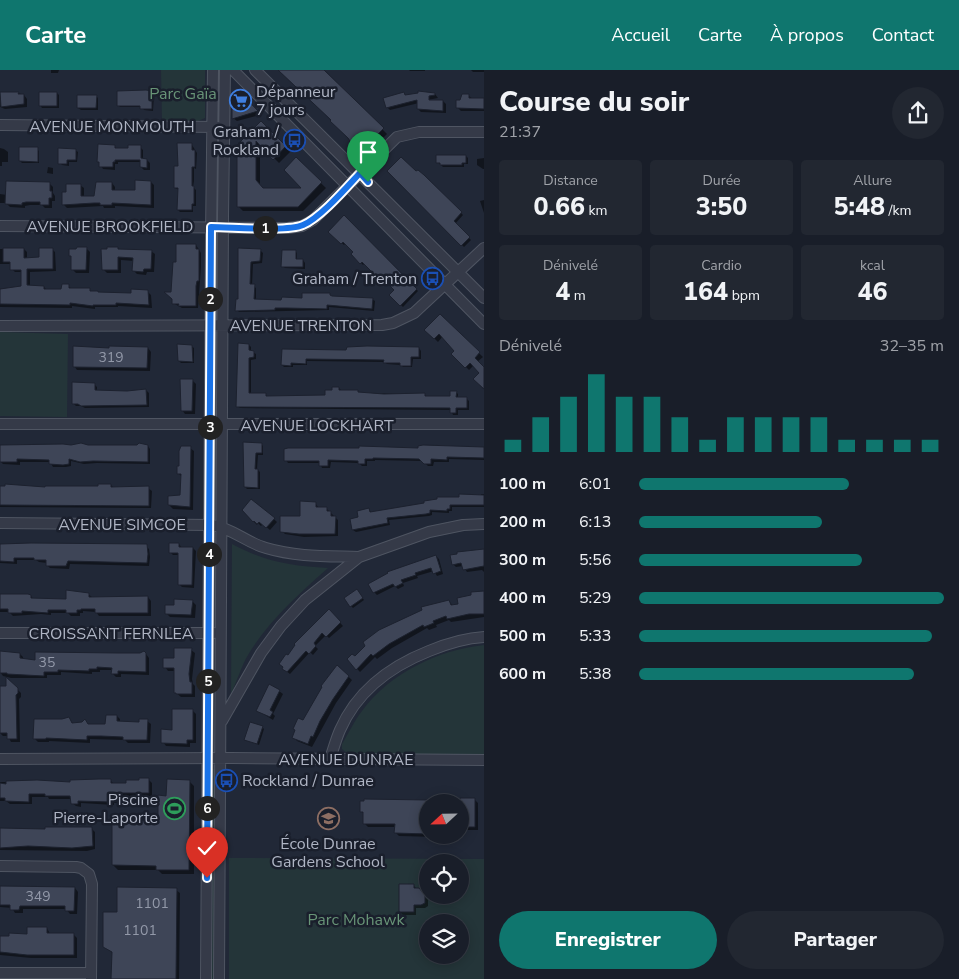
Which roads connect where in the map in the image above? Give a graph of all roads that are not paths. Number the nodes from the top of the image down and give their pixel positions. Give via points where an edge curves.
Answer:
1 (213, 70) edge
2 (225, 70) edge
3 (255, 70) edge
4 (236, 71) edge
5 (246, 82) junction
6 (225, 90) junction
7 (0, 125) edge
8 (213, 127) junction
9 (224, 127) junction
10 (484, 132) edge
11 (360, 173) junction
12 (348, 186) junction
13 (0, 226) edge
14 (211, 227) junction
15 (223, 227) junction
16 (484, 248) edge
17 (458, 272) junction
18 (446, 285) junction
19 (484, 298) edge
20 (484, 324) edge
21 (0, 326) edge
22 (210, 326) junction
23 (223, 326) junction
24 (0, 424) edge
25 (210, 424) junction
26 (484, 424) edge
27 (223, 425) junction
28 (0, 523) edge
29 (484, 524) edge
30 (209, 525) junction
31 (222, 527) junction
32 (359, 557) junction
33 (0, 633) edge
34 (208, 633) junction
35 (221, 633) junction
36 (484, 637) edge
37 (221, 724) junction
38 (221, 758) junction
39 (0, 759) edge
40 (208, 759) junction
41 (330, 759) junction
42 (484, 760) edge
43 (0, 866) edge
44 (0, 973) edge
45 (91, 976) edge
46 (206, 979) edge
47 (219, 979) edge

1 - 8 street
2 - 6 street
3 - 11 street
4 - 5 street
5 - 6 street via 234,83
5 - 12 street
6 - 9 street
7 - 8 street, AVENUE MONMOUTH
8 - 9 street, AVENUE MONMOUTH
8 - 14 street
9 - 15 street
10 - 11 street, AVENUE BROOKFIELD via 405,134 394,140
11 - 12 street, AVENUE BROOKFIELD
11 - 17 street
12 - 15 street, AVENUE BROOKFIELD via 313,220 302,226
12 - 18 street
13 - 14 street, AVENUE BROOKFIELD
14 - 15 street, AVENUE BROOKFIELD
14 - 22 street
15 - 23 street
16 - 17 street, AVENUE TRENTON
17 - 18 street, AVENUE TRENTON
17 - 19 street
18 - 20 street
18 - 23 street, AVENUE TRENTON via 414,313 393,323
21 - 22 street, AVENUE TRENTON
22 - 23 street, AVENUE TRENTON
22 - 25 street
23 - 27 street
24 - 25 street, AVENUE LOCKHART
25 - 27 street, AVENUE LOCKHART
25 - 30 street
26 - 27 street, AVENUE LOCKHART
27 - 31 street
28 - 30 street, AVENUE SIMCOE
29 - 32 street, AVENUE SIMCOE via 429,532
30 - 31 street, AVENUE SIMCOE
30 - 34 street
31 - 32 street, AVENUE SIMCOE via 263,548 290,555
31 - 35 street
32 - 37 street, AVENUE SIMCOE via 305,600 281,626 261,653
33 - 34 street, CROISSANT FERNLEA
34 - 35 street, CROISSANT FERNLEA
34 - 40 street
35 - 37 street
36 - 41 street via 444,645 393,668 374,683 354,705 340,730
37 - 38 street
38 - 40 street, AVENUE DUNRAE
38 - 41 street, AVENUE DUNRAE
38 - 47 street
39 - 40 street
40 - 46 street
41 - 42 street, AVENUE DUNRAE
43 - 45 street via 81,868 89,874 92,884
44 - 45 street

